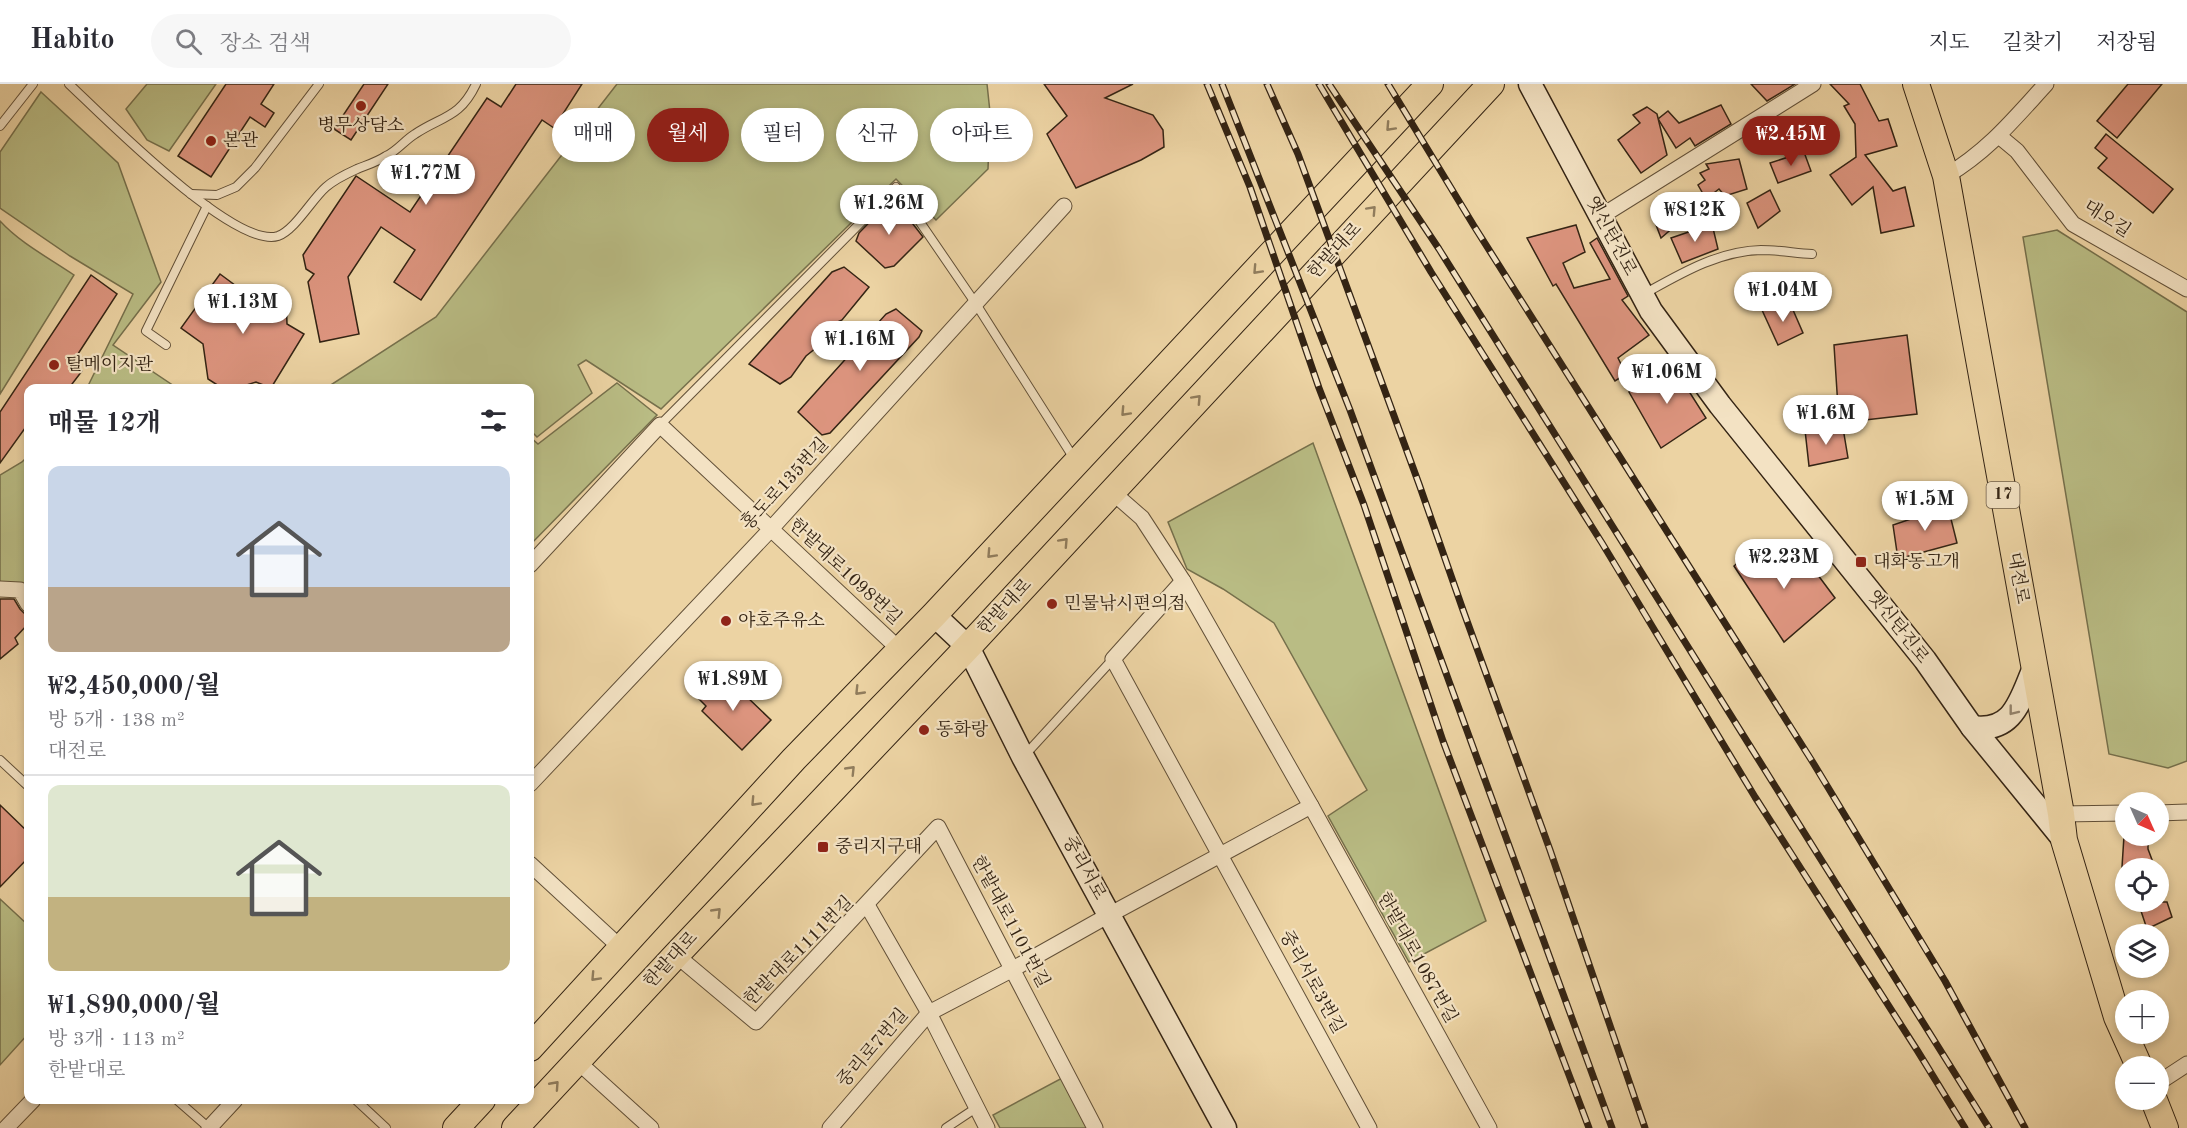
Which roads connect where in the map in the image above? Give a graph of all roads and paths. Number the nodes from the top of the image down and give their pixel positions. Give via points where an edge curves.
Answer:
1 (33, 84) edge
2 (69, 84) edge
3 (319, 84) edge
4 (476, 84) edge
5 (1430, 84) edge
6 (1491, 84) edge
7 (1530, 84) edge
8 (1813, 84) edge
9 (1916, 84) edge
10 (2046, 84) edge
11 (0, 126) edge
12 (1999, 136) junction
13 (1946, 176) junction
14 (189, 194) junction
15 (207, 206) junction
16 (1064, 206) dead end
17 (1600, 217) junction
18 (1812, 254) dead end
19 (2187, 289) edge
20 (1642, 295) junction
21 (976, 304) junction
22 (166, 345) dead end
23 (660, 425) junction
24 (1077, 464) junction
25 (1111, 491) junction
26 (770, 530) junction
27 (534, 561) edge
28 (1183, 581) junction
29 (0, 589) edge
30 (24, 597) edge
31 (934, 615) junction
32 (968, 647) junction
33 (899, 649) junction
34 (1113, 659) junction
35 (2034, 668) junction
36 (1972, 727) junction
37 (1023, 757) junction
38 (0, 760) edge
39 (534, 780) edge
40 (24, 782) edge
41 (1311, 806) junction
42 (2187, 812) edge
43 (2115, 813) edge
44 (2169, 813) edge
45 (2061, 814) junction
46 (2064, 840) junction
47 (1220, 855) junction
48 (534, 868) edge
49 (867, 905) junction
50 (1109, 915) junction
51 (621, 948) junction
52 (676, 955) junction
53 (1013, 969) junction
54 (929, 1013) junction
55 (534, 1044) edge
56 (2135, 1056) edge
57 (577, 1061) junction
58 (2187, 1064) edge
59 (2169, 1076) edge
60 (29, 1104) edge
61 (181, 1104) edge
62 (231, 1104) edge
63 (360, 1104) edge
64 (478, 1104) edge
65 (976, 1108) junction
66 (2158, 1110) edge
67 (832, 1127) edge
68 (6, 1128) edge
69 (208, 1128) edge
70 (386, 1128) edge
71 (456, 1128) edge
72 (515, 1128) edge
73 (651, 1128) edge
74 (946, 1128) edge
75 (987, 1128) edge
76 (1095, 1128) edge
77 (1225, 1128) edge
78 (1369, 1128) edge
79 (1489, 1128) edge
80 (2166, 1128) edge

1 - 11 lane
2 - 14 lane
3 - 14 lane via 236,187 217,195
4 - 15 lane via 453,115 415,134 387,156 325,187 296,223 278,236 262,236 247,230
5 -> 24 main road
25 -> 6 main road, 한밭대로
7 - 17 street, 옛신탄진로
8 - 17 street
9 - 13 main road, 대전로 / 17
10 - 12 street
12 - 13 street via 1971,161
12 - 19 street, 대오길 via 2017,151 2073,224
13 - 35 main road, 대전로 / 17
14 - 15 lane
15 - 22 lane via 146,331
16 - 21 street, 홍도로135번길
17 - 20 street, 옛신탄진로
18 - 20 lane via 1760,250 1729,254
20 - 36 street, 옛신탄진로 via 1720,405 1924,660
21 - 23 lane via 896,187
21 - 24 lane
21 - 26 street, 홍도로135번길
23 - 26 street, 한밭대로1098번길
23 - 27 street
24 -> 31 main road
25 - 28 street, 한밭대로1087번길 via 1142,518
32 -> 25 main road, 한밭대로
26 - 33 street, 한밭대로1098번길
26 - 39 street, 홍도로135번길
28 - 34 street
28 - 41 street, 한밭대로1087번길
29 - 30 street via 20,590
31 - 32 street, 중리서로
31 - 33 main road
32 - 37 street, 중리서로
52 -> 32 main road, 한밭대로
33 -> 51 main road
34 - 37 lane
34 - 47 street, 중리서로3번길
35 -> 36 street via 2016,710 2004,722 1986,729
35 - 45 main road, 대전로 / 17
36 - 46 street, 옛신탄진로
37 - 50 street, 중리서로
38 - 40 lane
41 - 47 street
41 - 79 street, 한밭대로1087번길
42 - 44 street
43 - 45 street
45 - 46 main road, 대전로 / 17
46 - 56 main road, 대전로 / 17 via 2117,1017
47 - 50 street
47 - 78 street, 중리서로3번길
48 - 51 street
49 - 52 street, 한밭대로1111번길 via 756,1022
49 - 53 street, 한밭대로1101번길 via 938,827
49 - 54 street, 한밭대로1111번길
50 - 53 street, 중리로7번길
50 - 77 street, 중리서로
51 -> 55 main road
52 - 57 main road, 한밭대로
53 - 54 street, 중리로7번길
53 - 76 street, 한밭대로1101번길
54 - 65 street, 한밭대로1111번길
54 - 67 street, 중리로7번길
72 -> 57 main road, 한밭대로
57 - 73 street
58 - 59 street
60 - 68 street
61 - 69 lane
62 - 69 street
63 - 70 lane
64 - 71 main road
65 - 74 lane
65 - 75 street, 한밭대로1111번길
66 - 80 main road

